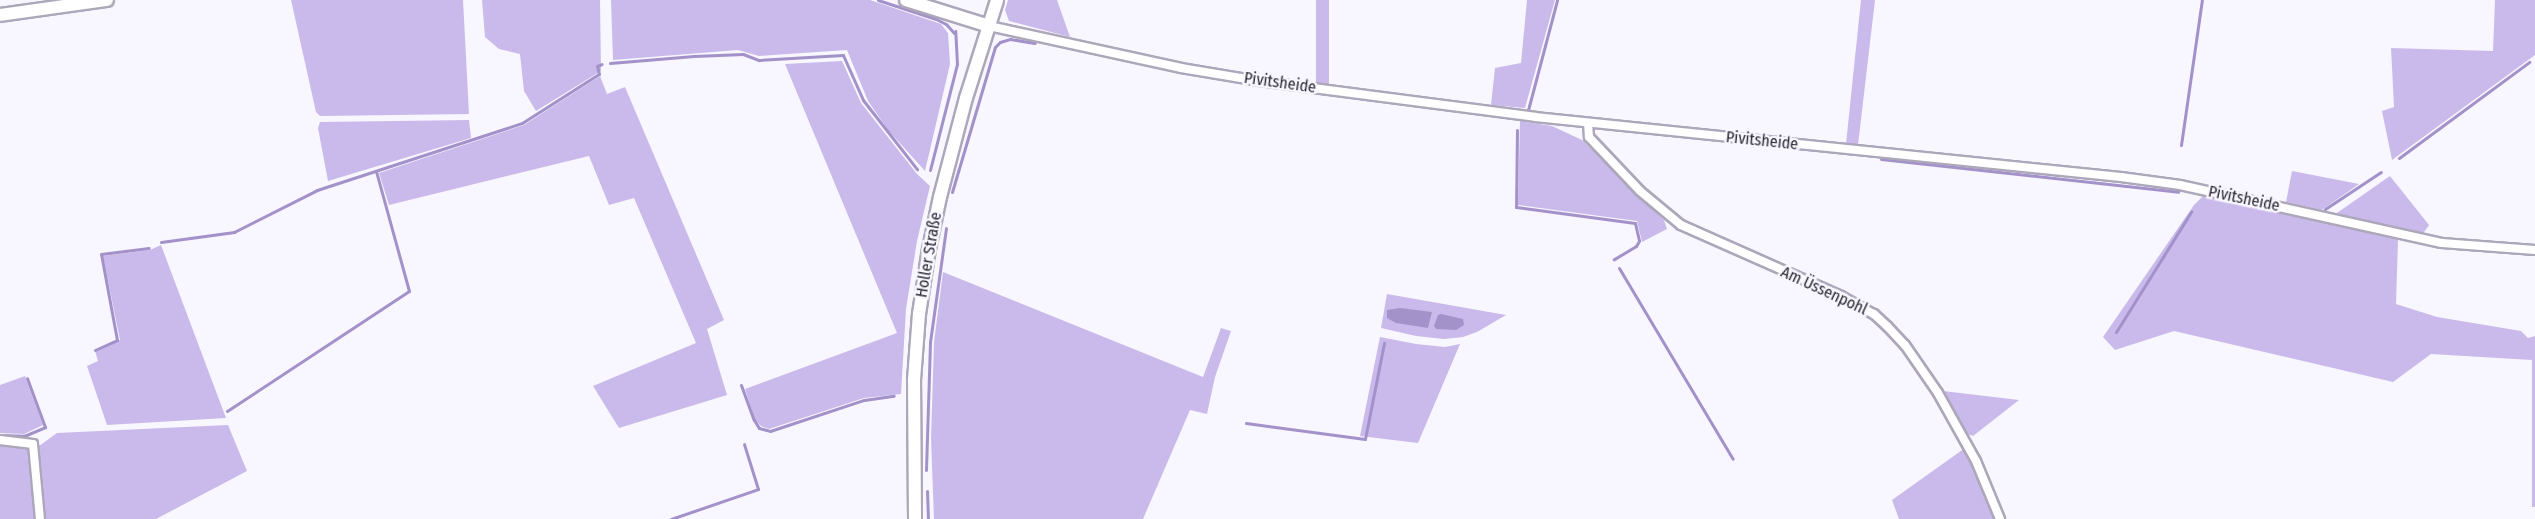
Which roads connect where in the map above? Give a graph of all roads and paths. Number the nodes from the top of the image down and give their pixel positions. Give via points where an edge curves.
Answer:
1 (107, 0) edge
2 (906, 0) edge
3 (997, 0) edge
4 (0, 15) edge
5 (989, 26) junction
6 (1588, 123) junction
7 (2535, 250) edge
8 (0, 440) edge
9 (40, 519) edge
10 (915, 519) edge
11 (2000, 519) edge

1 - 4 street
2 - 5 street
3 - 5 street, Holler Straße
5 - 6 street, Pivitsheide via 1181,68
5 - 10 street, Holler Straße via 940,197 919,314 914,380
6 - 7 street, Pivitsheide via 2121,177 2180,185 2442,243
6 - 11 street, Am Üssenpohl via 1589,137 1640,191 1681,225 1850,300 1887,326 1938,393 1976,461
8 - 9 street via 33,444

